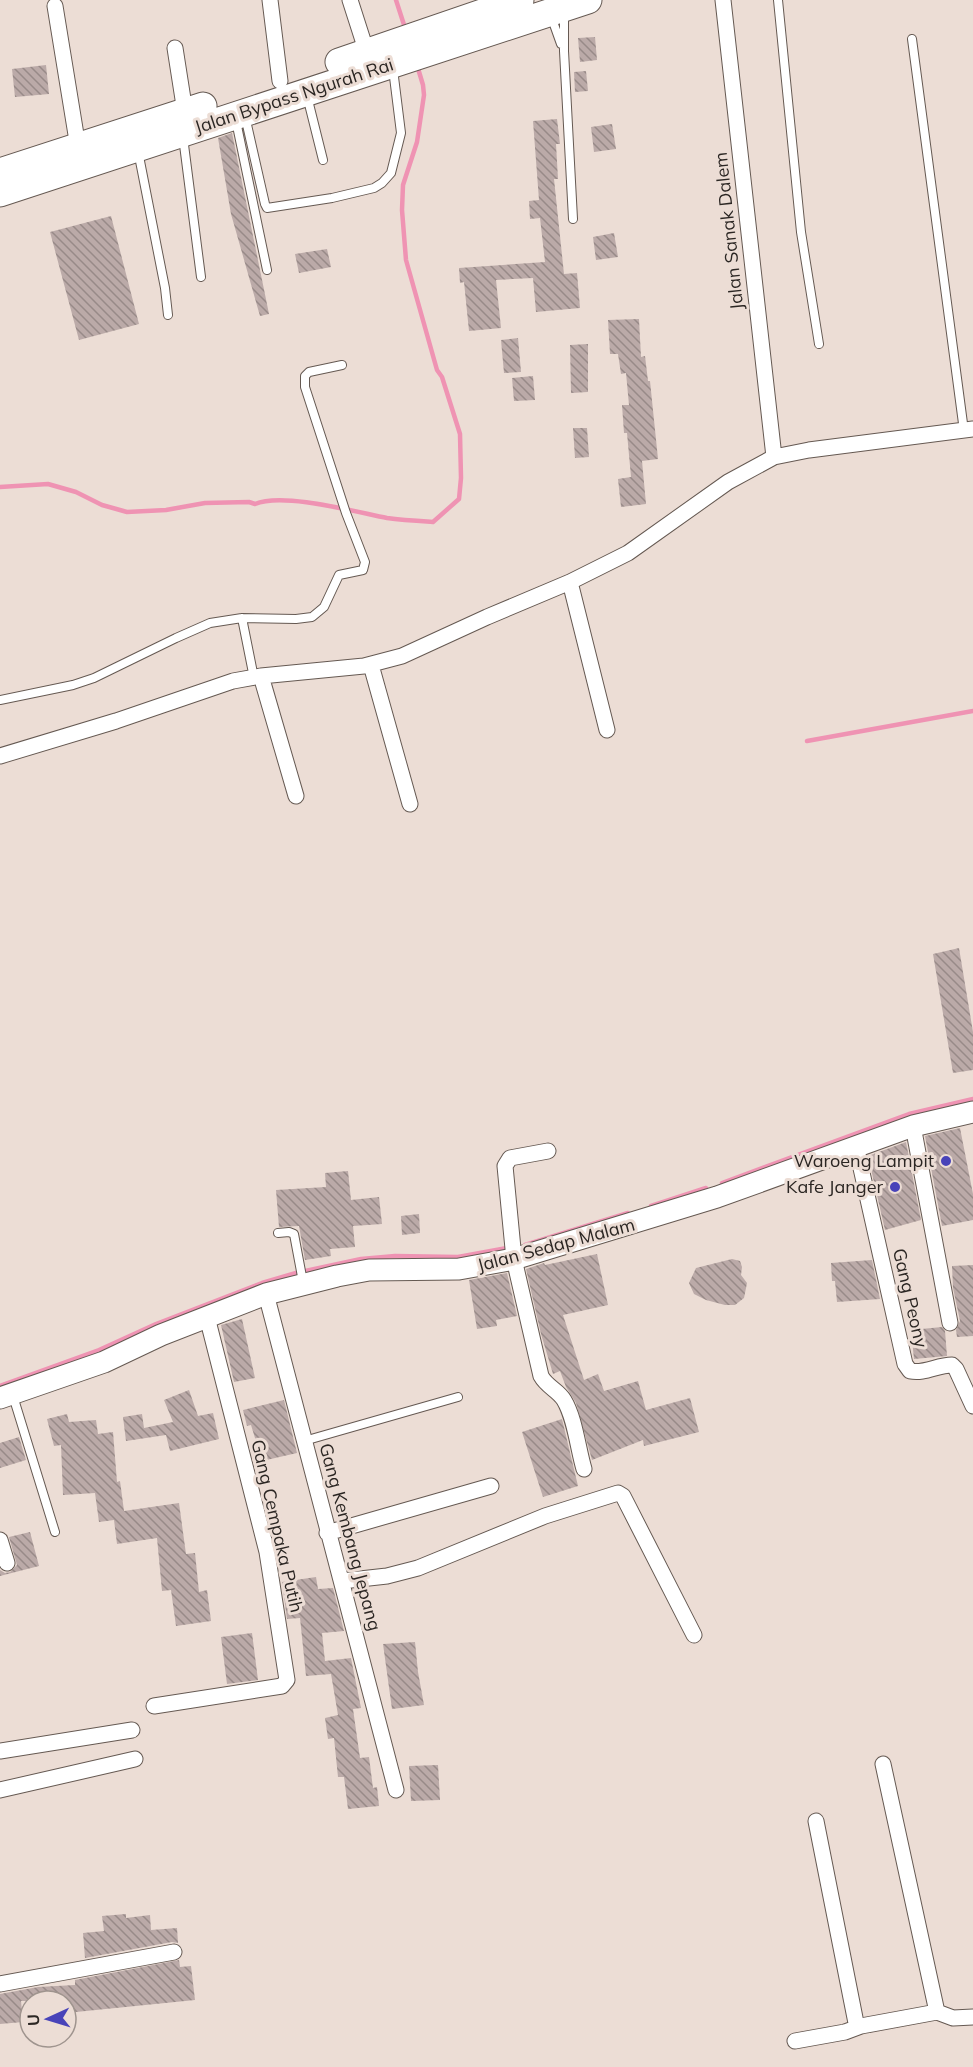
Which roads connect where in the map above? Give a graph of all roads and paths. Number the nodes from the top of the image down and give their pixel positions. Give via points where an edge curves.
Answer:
1 (270, 0) edge
2 (350, 0) edge
3 (517, 0) edge
4 (723, 0) edge
5 (778, 0) edge
6 (55, 6) dead end
7 (567, 7) edge
8 (487, 23) junction
9 (912, 39) dead end
10 (175, 48) dead end
11 (564, 51) junction
12 (367, 53) junction
13 (397, 56) junction
14 (280, 81) junction
15 (306, 92) junction
16 (239, 113) junction
17 (184, 122) junction
18 (78, 147) junction
19 (138, 148) junction
20 (323, 160) dead end
21 (0, 172) edge
22 (0, 193) edge
23 (573, 219) dead end
24 (267, 270) dead end
25 (201, 278) dead end
26 (168, 315) dead end
27 (819, 344) dead end
28 (342, 365) dead end
29 (969, 430) edge
30 (774, 457) junction
31 (570, 582) junction
32 (242, 618) junction
33 (371, 665) junction
34 (258, 677) junction
35 (0, 700) edge
36 (607, 730) dead end
37 (0, 756) edge
38 (296, 796) dead end
39 (410, 804) dead end
40 (973, 1112) edge
41 (913, 1126) junction
42 (856, 1146) junction
43 (548, 1150) dead end
44 (278, 1233) dead end
45 (513, 1249) junction
46 (302, 1274) junction
47 (266, 1294) junction
48 (207, 1317) junction
49 (950, 1323) dead end
50 (6, 1396) edge
51 (458, 1397) dead end
52 (973, 1406) edge
53 (304, 1442) junction
54 (584, 1469) dead end
55 (491, 1485) dead end
56 (55, 1532) dead end
57 (327, 1533) junction
58 (0, 1540) edge
59 (7, 1563) dead end
60 (342, 1581) junction
61 (694, 1635) dead end
62 (154, 1706) dead end
63 (132, 1730) dead end
64 (0, 1751) edge
65 (135, 1759) dead end
66 (883, 1764) dead end
67 (0, 1790) edge
68 (396, 1790) dead end
69 (816, 1821) dead end
70 (174, 1952) dead end
71 (0, 1984) edge
72 (937, 2012) junction
73 (973, 2017) edge
74 (861, 2026) junction
75 (795, 2041) dead end

1 - 14 street
2 - 12 street
3 - 8 highway, Jalan Bypass Ngurah Rai
4 - 30 street, Jalan Sanak Dalem
5 - 27 lane via 801,232
6 - 18 street
7 - 8 highway, Jalan Bypass Ngurah Rai
7 - 11 lane
7 - 11 lane
8 - 13 highway, Jalan Bypass Ngurah Rai
9 - 29 lane
10 - 17 street
11 - 23 lane
12 - 13 highway, Jalan Bypass Ngurah Rai
12 - 14 highway, Jalan Bypass Ngurah Rai
13 - 15 highway, Jalan Bypass Ngurah Rai
13 - 16 lane via 401,132 391,173 374,188 267,208
14 - 17 highway, Jalan Bypass Ngurah Rai
15 - 16 highway, Jalan Bypass Ngurah Rai
15 - 20 lane
16 - 17 highway, Jalan Bypass Ngurah Rai
16 - 24 lane
17 - 18 highway, Jalan Bypass Ngurah Rai
17 - 19 highway, Jalan Bypass Ngurah Rai
17 - 25 lane
18 - 21 highway, Jalan Bypass Ngurah Rai
19 - 22 highway, Jalan Bypass Ngurah Rai
19 - 26 lane
28 - 32 lane via 309,372 304,381 365,562 363,570 339,575 324,607 312,617
29 - 30 street
30 - 31 street via 728,482 628,553
31 - 33 street via 412,652
31 - 36 street
32 - 34 lane
32 - 35 lane via 210,623 83,681
33 - 34 street
33 - 39 street
34 - 37 street via 211,688
34 - 38 street
40 - 41 street, Jalan Sedap Malam
41 - 42 street, Jalan Sedap Malam
41 - 49 street
42 - 45 street, Jalan Sedap Malam via 676,1211
42 - 52 street, Gang Peony via 905,1364 910,1371 919,1373 952,1365
43 - 45 street via 506,1161
44 - 46 lane via 294,1234
45 - 46 street, Jalan Sedap Malam via 459,1269
45 - 54 street via 541,1376 568,1407
46 - 47 street, Jalan Sedap Malam
47 - 48 street, Jalan Sedap Malam
47 - 53 street, Gang Kembang Jepang
48 - 50 street, Jalan Sedap Malam via 104,1362
48 - 62 street, Gang Cempaka Putih via 267,1552 287,1680 282,1686
50 - 56 lane
51 - 53 lane
53 - 57 street, Gang Kembang Jepang
55 - 57 street
57 - 60 street, Gang Kembang Jepang
58 - 59 street
60 - 61 street via 418,1568 545,1516 618,1493
60 - 68 street, Gang Kembang Jepang
63 - 64 street
65 - 67 street
66 - 72 street
69 - 74 street via 854,2019
70 - 71 street
72 - 73 street via 953,2018
72 - 74 street
74 - 75 street

